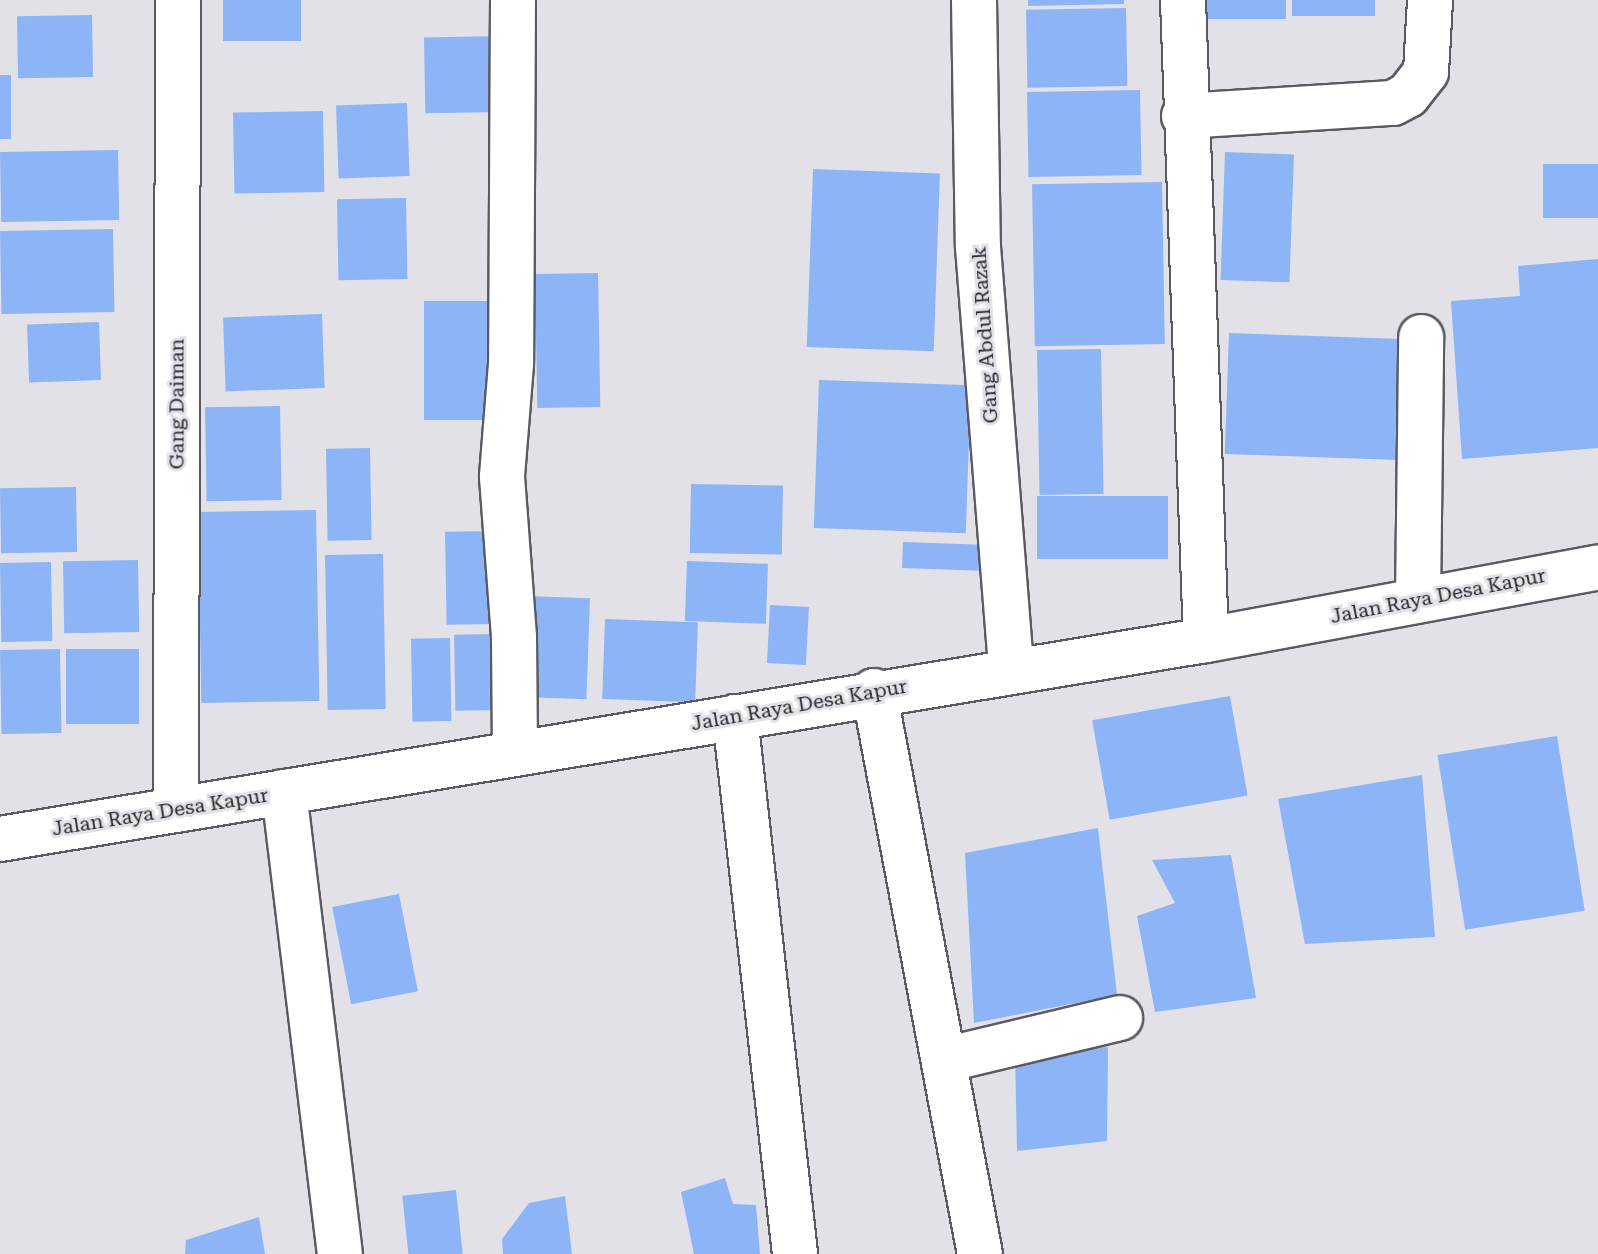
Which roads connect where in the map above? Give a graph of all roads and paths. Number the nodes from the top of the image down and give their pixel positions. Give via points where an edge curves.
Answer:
1 (178, 0) edge
2 (513, 0) edge
3 (974, 0) edge
4 (1183, 0) edge
5 (1430, 0) edge
6 (1184, 116) junction
7 (1421, 337) dead end
8 (1598, 567) edge
9 (1418, 600) junction
10 (1206, 640) junction
11 (1011, 670) junction
12 (874, 691) junction
13 (735, 717) junction
14 (515, 754) junction
15 (284, 792) junction
16 (176, 808) junction
17 (0, 839) edge
18 (1120, 1018) dead end
19 (944, 1060) junction
20 (340, 1254) edge
21 (795, 1254) edge
22 (980, 1254) edge

1 - 16 street, Gang Daiman
2 - 14 street via 511,364 502,477 514,637
3 - 11 street, Gang Abdul Razak via 978,247
4 - 6 street
5 - 6 street via 1426,72 1408,95 1393,103
6 - 10 street
7 - 9 street
8 - 9 street, Jalan Raya Desa Kapur
9 - 10 street, Jalan Raya Desa Kapur
10 - 11 street, Jalan Raya Desa Kapur
11 - 12 street, Jalan Raya Desa Kapur
12 - 13 street, Jalan Raya Desa Kapur
12 - 19 street
13 - 14 street, Jalan Raya Desa Kapur
13 - 21 street
14 - 15 street, Jalan Raya Desa Kapur
15 - 16 street, Jalan Raya Desa Kapur
15 - 20 street
16 - 17 street, Jalan Raya Desa Kapur
18 - 19 street
19 - 22 street

